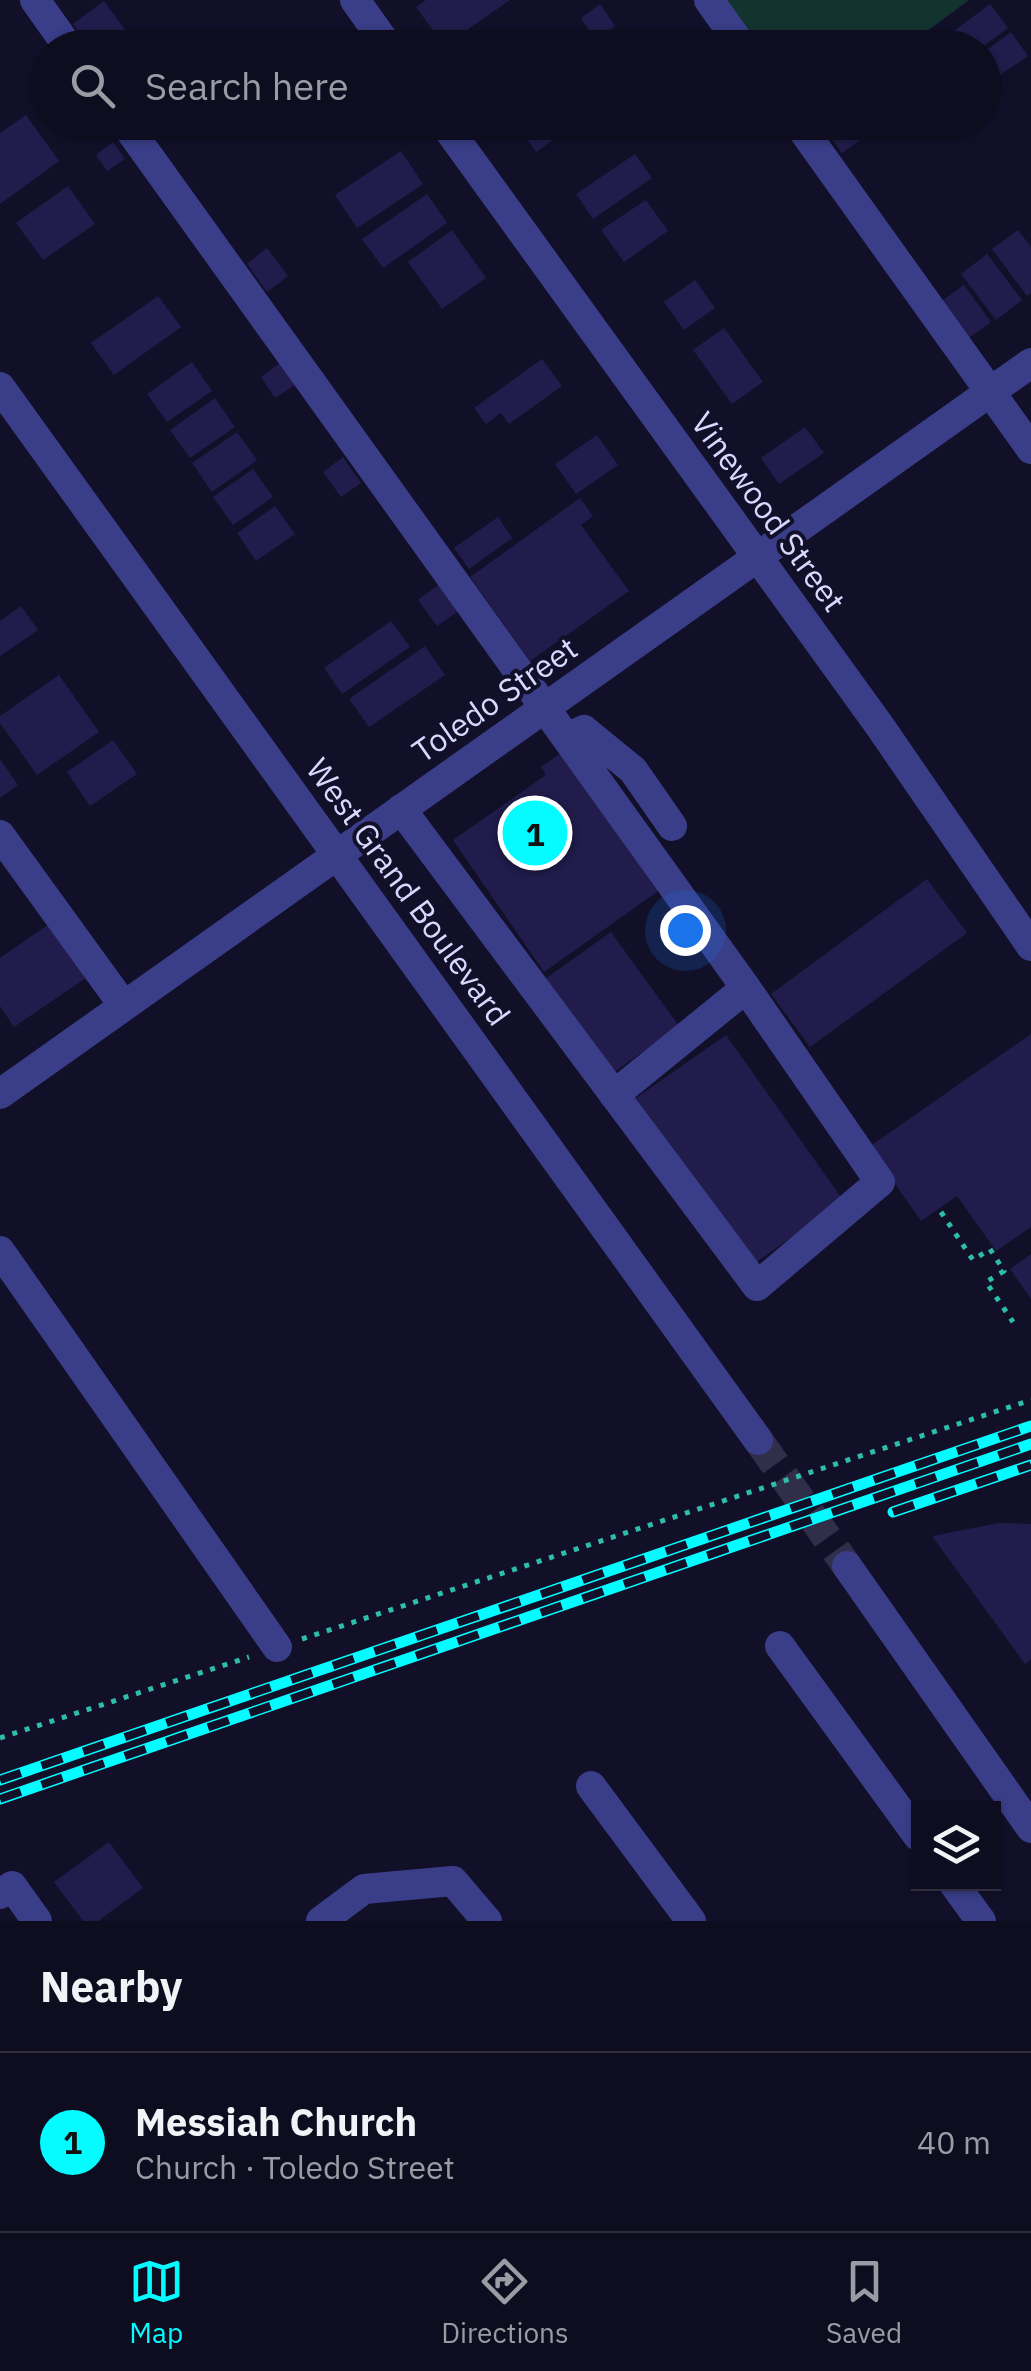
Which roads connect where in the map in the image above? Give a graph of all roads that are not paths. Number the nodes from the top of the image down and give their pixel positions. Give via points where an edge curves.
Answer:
1 (35, 0) edge
2 (354, 0) edge
3 (709, 0) edge
4 (57, 30) edge
5 (376, 30) edge
6 (730, 30) edge
7 (137, 140) edge
8 (456, 140) edge
9 (810, 140) edge
10 (1031, 364) edge
11 (0, 386) edge
12 (991, 392) junction
13 (1031, 448) edge
14 (758, 557) junction
15 (546, 707) junction
16 (568, 738) junction
17 (401, 810) junction
18 (672, 826) dead end
19 (0, 835) edge
20 (338, 854) junction
21 (1031, 946) edge
22 (746, 988) junction
23 (124, 1006) junction
24 (0, 1094) edge
25 (614, 1094) junction
26 (0, 1251) edge
27 (758, 1440) tunnel mouth
28 (846, 1566) tunnel mouth
29 (780, 1646) dead end
30 (277, 1648) road end
31 (592, 1786) dead end
32 (911, 1826) edge
33 (1031, 1828) edge
34 (959, 1891) edge
35 (0, 1894) edge
36 (37, 1921) edge
37 (321, 1921) edge
38 (487, 1921) edge
39 (690, 1921) edge
40 (981, 1921) edge

1 - 4 street
2 - 5 street
3 - 6 street
7 - 15 street
8 - 14 street, Vinewood Street
9 - 12 street
10 - 12 street, Toledo Street
11 - 20 street, West Grand Boulevard
12 - 13 street
12 - 14 street, Toledo Street
14 - 15 street, Toledo Street
14 - 21 street, Vinewood Street
15 - 16 street
15 - 17 street, Toledo Street
16 - 18 street via 584,730 633,770
16 - 22 street
17 - 20 street, Toledo Street
17 - 25 street
19 - 23 street
20 - 23 street, Toledo Street
20 - 27 street, West Grand Boulevard
22 - 25 street
22 - 25 street via 880,1182 757,1286
23 - 24 street, Toledo Street
26 - 30 street
28 - 33 street
29 - 32 street
31 - 39 street
34 - 40 street
35 - 36 street via 12,1886
37 - 38 street via 364,1889 452,1881

